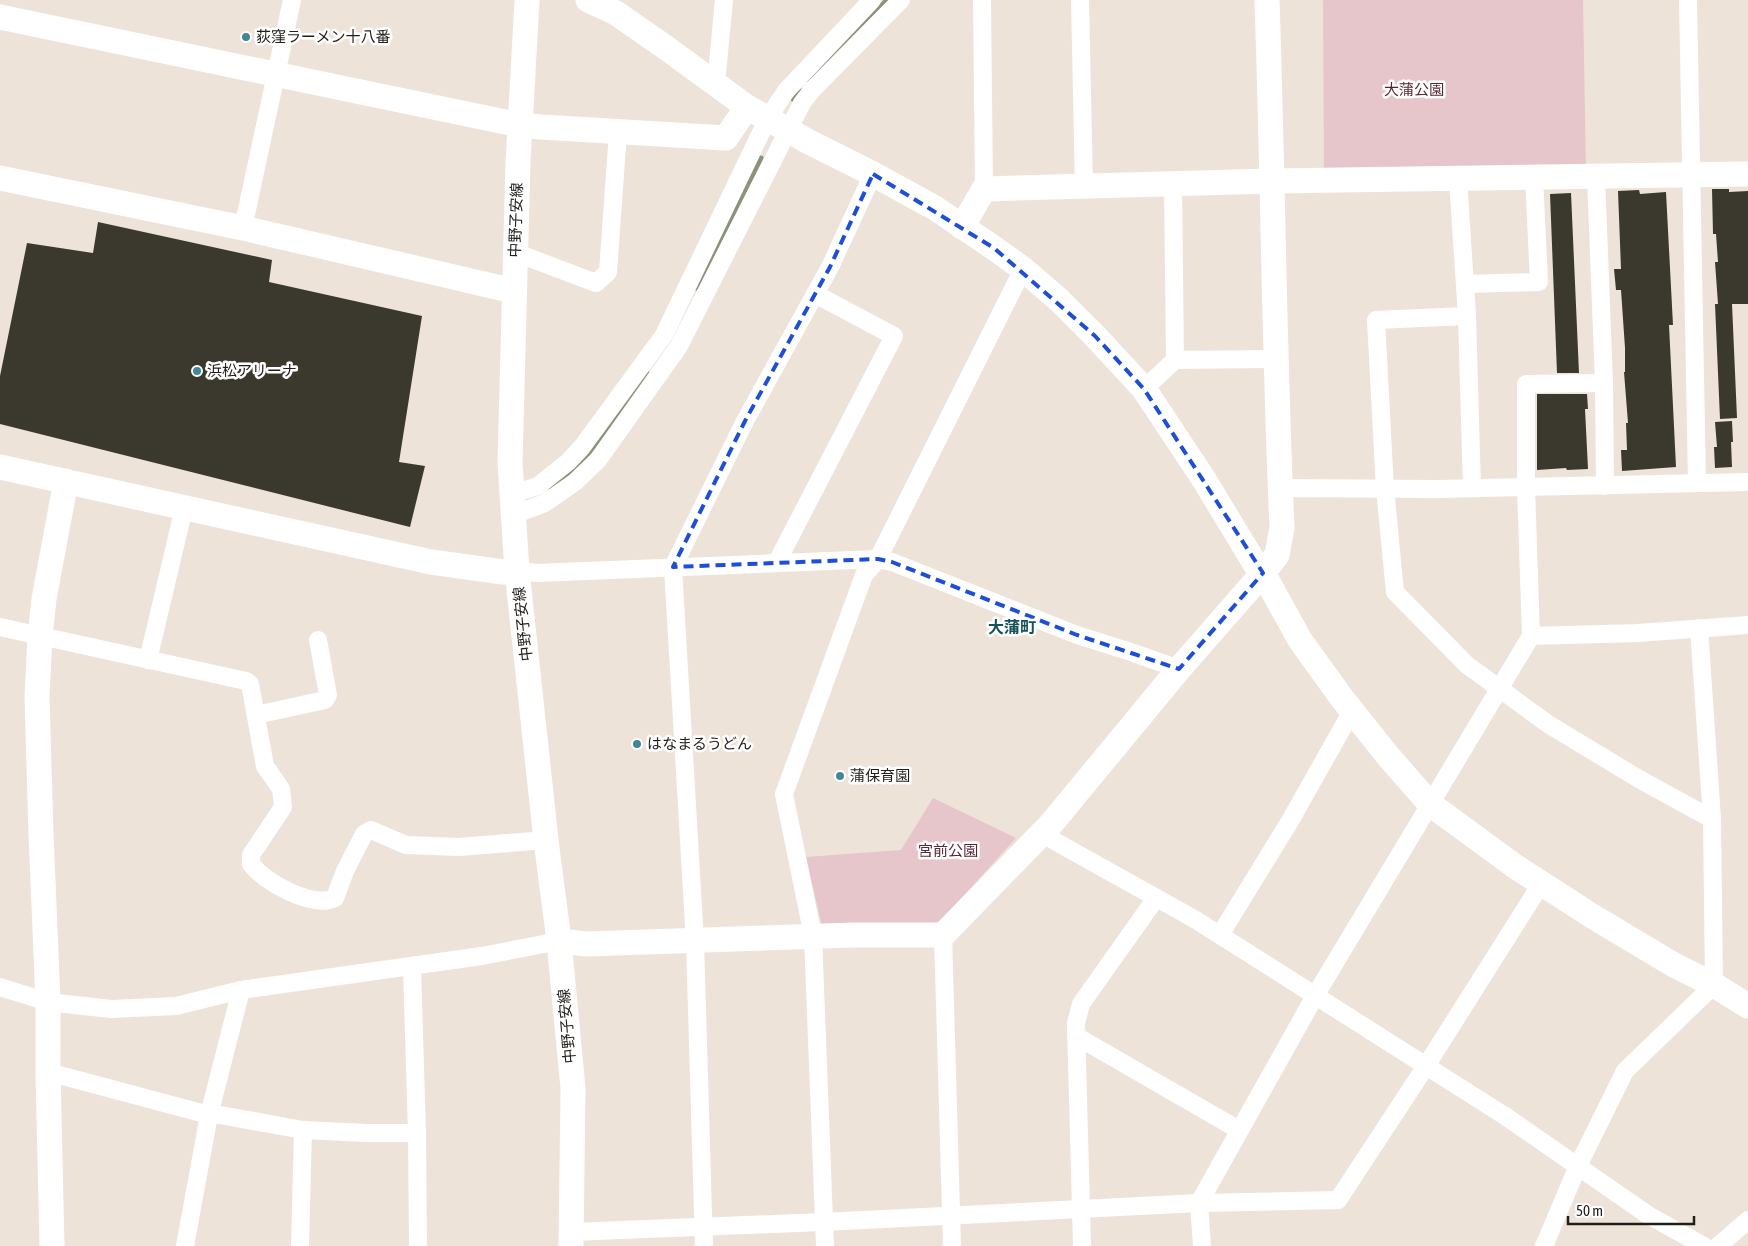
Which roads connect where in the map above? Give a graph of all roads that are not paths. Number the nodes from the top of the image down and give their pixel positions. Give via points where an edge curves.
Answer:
1 (292, 0) edge
2 (528, 0) edge
3 (588, 0) edge
4 (724, 0) edge
5 (872, 0) edge
6 (901, 0) edge
7 (982, 0) edge
8 (1080, 0) edge
9 (1267, 0) edge
10 (1688, 0) edge
11 (0, 17) edge
12 (276, 75) junction
13 (716, 84) junction
14 (768, 118) junction
15 (520, 125) junction
16 (618, 132) junction
17 (873, 174) junction
18 (1691, 174) junction
19 (1748, 174) edge
20 (1596, 176) junction
21 (0, 178) edge
22 (1534, 178) junction
23 (1458, 179) junction
24 (1273, 181) junction
25 (1173, 185) junction
26 (1084, 186) junction
27 (984, 189) junction
28 (962, 226) junction
29 (243, 228) junction
30 (514, 252) junction
31 (1023, 269) junction
32 (1465, 284) junction
33 (514, 291) junction
34 (815, 294) junction
35 (1467, 316) junction
36 (1275, 358) junction
37 (1175, 360) junction
38 (1604, 383) junction
39 (1144, 389) junction
40 (0, 467) edge
41 (66, 481) junction
42 (1748, 482) edge
43 (1697, 483) junction
44 (1605, 486) junction
45 (1526, 487) junction
46 (1280, 488) junction
47 (1472, 488) junction
48 (1385, 489) junction
49 (512, 504) junction
50 (184, 508) junction
51 (878, 559) junction
52 (777, 562) junction
53 (673, 567) junction
54 (518, 571) junction
55 (1263, 573) junction
56 (1748, 625) edge
57 (0, 628) edge
58 (1699, 628) junction
59 (40, 636) junction
60 (1531, 636) junction
61 (318, 640) dead end
62 (148, 660) junction
63 (1179, 669) junction
64 (1499, 688) junction
65 (1352, 710) junction
66 (256, 715) junction
67 (1430, 804) junction
68 (1712, 819) junction
69 (1042, 834) junction
70 (546, 840) junction
71 (1541, 884) junction
72 (1156, 898) junction
73 (943, 935) junction
74 (1220, 935) junction
75 (813, 936) junction
76 (559, 941) junction
77 (695, 942) junction
78 (412, 967) junction
79 (1714, 985) junction
80 (0, 987) edge
81 (241, 990) junction
82 (1315, 996) junction
83 (48, 1002) junction
84 (1748, 1006) edge
85 (1076, 1036) junction
86 (1426, 1066) junction
87 (48, 1072) junction
88 (209, 1115) junction
89 (303, 1130) junction
90 (1239, 1130) junction
91 (417, 1132) junction
92 (1578, 1166) junction
93 (1199, 1203) junction
94 (1081, 1209) junction
95 (951, 1216) junction
96 (1748, 1220) edge
97 (824, 1222) junction
98 (704, 1226) junction
99 (572, 1239) edge
100 (52, 1246) edge
101 (185, 1246) edge
102 (300, 1246) edge
103 (418, 1246) edge
104 (704, 1246) edge
105 (824, 1246) edge
106 (952, 1246) edge
107 (1082, 1246) edge
108 (1202, 1246) edge
109 (1544, 1246) edge
110 (1704, 1246) edge
111 (1718, 1246) edge

1 - 12 street
2 - 15 street, 中野子安線
3 - 13 street via 616,13
4 - 13 street
5 - 14 street via 786,91
6 - 14 street via 802,103
7 - 27 street
8 - 26 street
9 - 24 street
10 - 18 street
11 - 12 street
12 - 15 street
12 - 29 street
13 - 14 street
14 - 16 street via 726,138
14 - 17 street
14 - 49 street via 664,334 582,447 568,462
14 - 49 street via 679,346 598,460 575,482 545,503
15 - 16 street
15 - 30 street, 中野子安線
16 - 30 street via 608,272 596,283
17 - 28 street
17 - 34 street
18 - 19 street
18 - 20 street
18 - 43 street
20 - 22 street
20 - 38 street
21 - 29 street
22 - 23 street
22 - 32 street via 1539,282
23 - 24 street
23 - 32 street
24 - 25 street
24 - 36 street
25 - 26 street
25 - 37 street
26 - 27 street
27 - 28 street
28 - 31 street
29 - 33 street
30 - 33 street, 中野子安線
31 - 39 street via 1059,300
31 - 51 street
32 - 35 street
33 - 49 street, 中野子安線 via 510,417
34 - 52 street via 894,336
34 - 53 street via 745,420
35 - 47 street
35 - 48 street via 1376,320
36 - 37 street
36 - 46 street
37 - 39 street
38 - 44 street
38 - 45 street via 1526,384
39 - 55 street
40 - 41 street
41 - 50 street
41 - 59 street
42 - 43 street
43 - 44 street
44 - 45 street
45 - 47 street
45 - 60 street
46 - 48 street
46 - 55 street via 1282,528 1277,556
47 - 48 street
48 - 64 street via 1395,592 1467,665
49 - 54 street, 中野子安線
50 - 54 street via 430,562 503,572
50 - 62 street
51 - 52 street
51 - 63 street via 1077,635
51 - 75 street via 864,575 784,794
52 - 53 street
53 - 54 street
53 - 77 street
54 - 70 street, 中野子安線
55 - 63 street
55 - 65 street via 1300,640
56 - 58 street
57 - 59 street
58 - 60 street
58 - 68 street
59 - 62 street
59 - 83 street via 38,697
60 - 64 street
61 - 66 street via 328,695 325,700
62 - 66 street via 246,680 250,684
63 - 69 street
64 - 67 street
64 - 68 street via 1548,724
65 - 67 street
65 - 74 street via 1290,821
66 - 70 street via 265,766 281,789 283,807 252,855 251,864 282,889 323,902 335,898 364,834 371,830 406,845 460,847
67 - 71 street
67 - 82 street
68 - 79 street
69 - 72 street
69 - 73 street
70 - 76 street, 中野子安線
71 - 79 street
71 - 86 street
72 - 74 street
72 - 85 street via 1082,1004
73 - 75 street
73 - 95 street
74 - 82 street
75 - 77 street
75 - 97 street
76 - 77 street via 587,944
76 - 78 street
76 - 99 street, 中野子安線 via 573,1088
77 - 98 street
78 - 81 street
78 - 91 street
79 - 84 street
79 - 92 street via 1625,1072
80 - 83 street
81 - 83 street via 176,1006 111,1009
81 - 88 street
82 - 86 street
82 - 90 street
83 - 87 street
85 - 90 street
85 - 94 street
86 - 92 street
86 - 93 street via 1338,1200
87 - 88 street
87 - 100 street
88 - 89 street
88 - 101 street
89 - 91 street
89 - 102 street
90 - 93 street
91 - 103 street
92 - 109 street
92 - 110 street via 1648,1215
93 - 94 street
93 - 108 street
94 - 95 street
94 - 107 street
95 - 97 street
95 - 106 street
96 - 111 street
97 - 98 street
97 - 105 street
98 - 99 street
98 - 104 street

